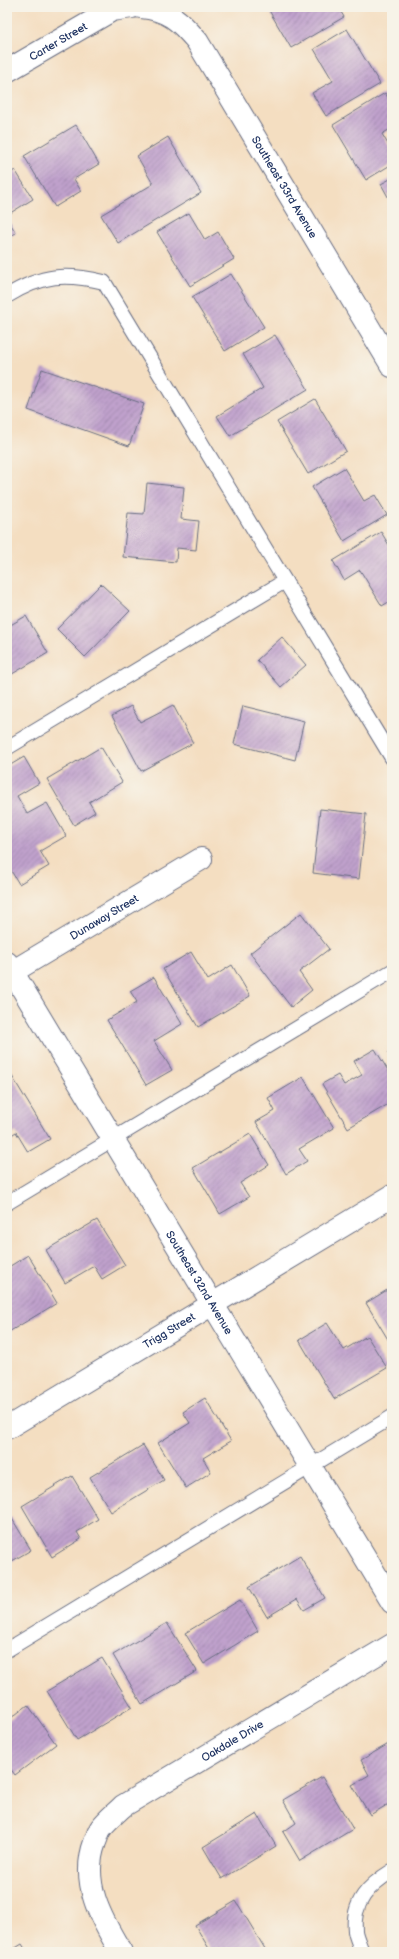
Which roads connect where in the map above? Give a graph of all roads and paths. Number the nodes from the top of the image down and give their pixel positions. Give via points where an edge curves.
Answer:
1 (132, 7) edge
2 (141, 7) edge
3 (7, 71) edge
4 (7, 296) edge
5 (392, 366) edge
6 (285, 581) junction
7 (7, 748) edge
8 (392, 758) edge
9 (200, 859) dead end
10 (9, 970) edge
11 (392, 971) edge
12 (113, 1139) junction
13 (392, 1196) edge
14 (7, 1203) edge
15 (213, 1304) junction
16 (392, 1417) edge
17 (7, 1428) edge
18 (310, 1466) junction
19 (392, 1602) edge
20 (392, 1645) edge
21 (7, 1650) edge
22 (392, 1871) edge
23 (121, 1952) edge
24 (362, 1952) edge

1 - 3 street, Carter Street via 112,10
2 - 5 street, Southeast 33rd Avenue via 169,14 183,24 197,41
4 - 6 lane via 52,276 76,276 104,282
6 - 7 lane
6 - 8 lane
9 - 10 street, Dunaway Street
10 - 12 street, Southeast 32nd Avenue
11 - 12 lane
12 - 14 lane
12 - 15 street, Southeast 32nd Avenue
13 - 15 street, Trigg Street
15 - 17 street, Trigg Street
15 - 18 street, Southeast 32nd Avenue
16 - 18 lane
18 - 19 street, Southeast 32nd Avenue
18 - 21 lane
20 - 23 street, Oakdale Drive via 123,1806 100,1829 91,1853 89,1876 94,1900
22 - 24 lane via 375,1881 358,1903 355,1931

